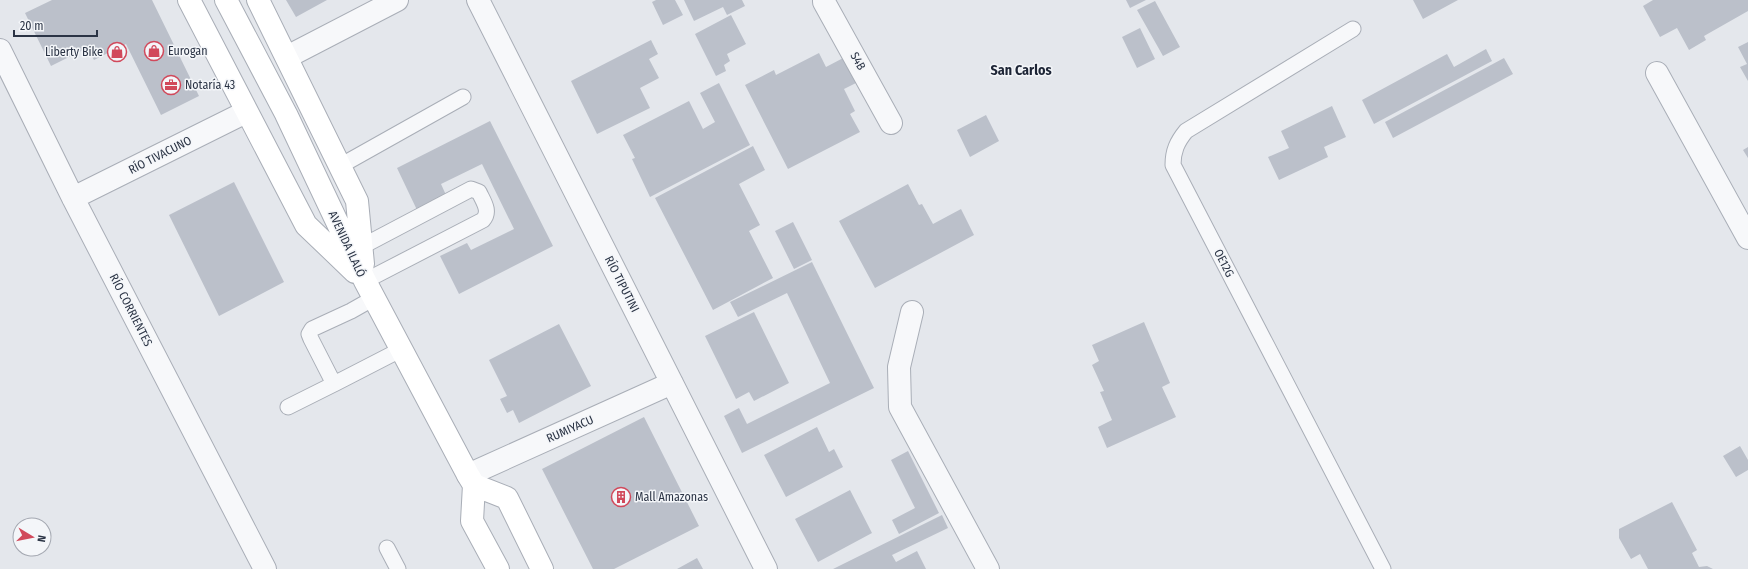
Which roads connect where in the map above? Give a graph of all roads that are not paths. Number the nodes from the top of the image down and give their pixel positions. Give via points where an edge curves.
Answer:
1 (189, 0) edge
2 (226, 0) edge
3 (258, 0) edge
4 (397, 0) edge
5 (478, 0) edge
6 (824, 0) edge
7 (1353, 29) dead end
8 (0, 50) edge
9 (287, 57) junction
10 (1656, 73) dead end
11 (463, 97) dead end
12 (246, 112) junction
13 (891, 123) dead end
14 (340, 166) junction
15 (74, 198) junction
16 (1748, 238) edge
17 (361, 247) junction
18 (369, 289) junction
19 (912, 312) dead end
20 (402, 349) junction
21 (672, 383) junction
22 (334, 384) junction
23 (288, 406) dead end
24 (471, 480) junction
25 (387, 548) dead end
26 (265, 569) edge
27 (398, 569) edge
28 (498, 569) edge
29 (542, 569) edge
30 (766, 569) edge
31 (988, 569) edge
32 (1383, 569) edge

1 - 12 main road
2 - 18 main road, AVENIDA ILALÓ via 286,114
3 - 9 main road
4 - 9 street
5 - 21 street, RÍO TIPUTINI
6 - 13 street, S4B
7 - 32 lane, OE12G via 1186,131 1173,154 1173,164
8 - 15 street, RÍO CORRIENTES
9 - 14 main road
10 - 16 street
11 - 14 lane
12 - 15 street, RÍO TIVACUNO
12 - 18 main road via 306,225
14 - 17 main road via 358,201
15 - 26 street, RÍO CORRIENTES
17 - 18 main road
17 - 18 lane via 471,189 479,192 487,210 487,216 483,220
18 - 20 main road, AVENIDA ILALÓ
18 - 22 lane via 351,311 310,331 311,339
19 - 31 street via 899,367 900,408
20 - 22 lane
20 - 24 main road, AVENIDA ILALÓ
21 - 24 street, RUMIYACU
21 - 30 street, RÍO TIPUTINI
22 - 23 lane
24 - 28 main road via 472,521
24 - 29 main road via 507,498
25 - 27 lane

